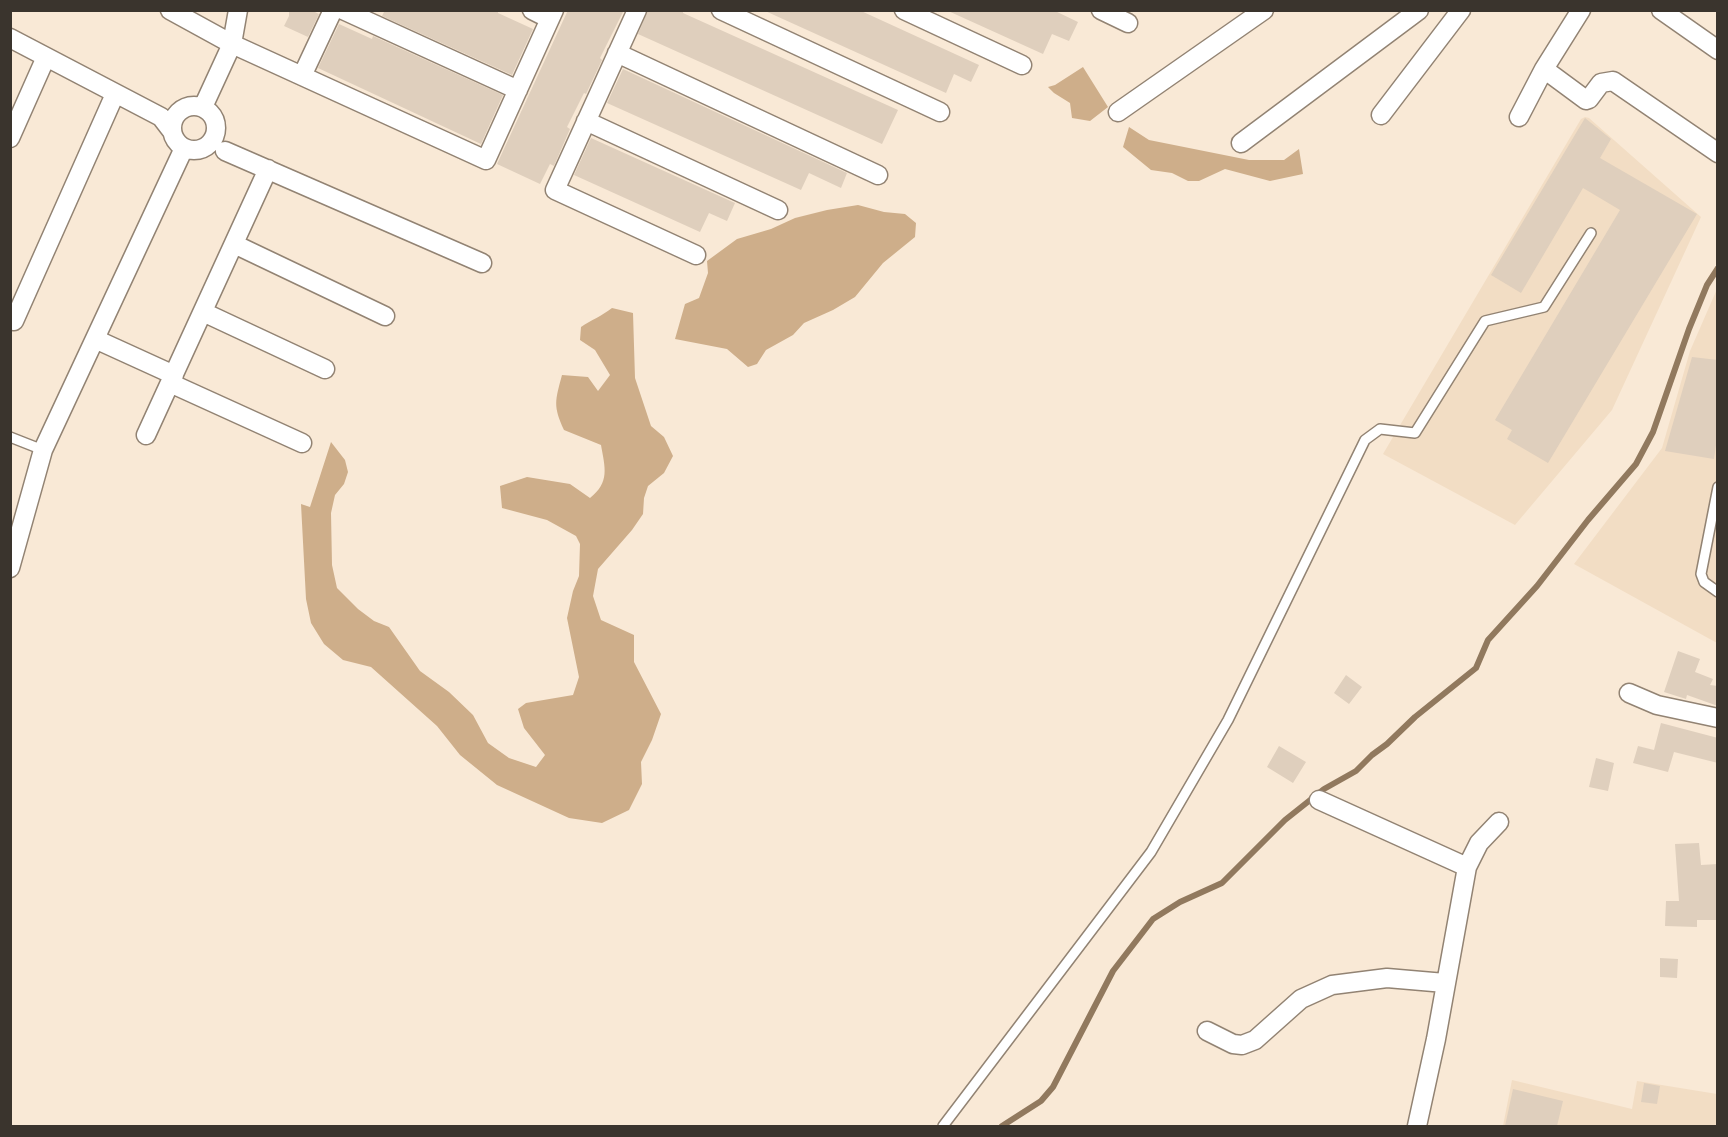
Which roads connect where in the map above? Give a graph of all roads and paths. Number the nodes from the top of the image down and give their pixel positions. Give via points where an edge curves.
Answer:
1 (170, 10) edge
2 (238, 10) edge
3 (333, 10) edge
4 (343, 10) edge
5 (532, 10) edge
6 (637, 10) edge
7 (721, 10) edge
8 (904, 10) edge
9 (1101, 10) edge
10 (1264, 10) edge
11 (1419, 10) edge
12 (1461, 10) edge
13 (1581, 10) edge
14 (1661, 10) edge
15 (552, 15) edge
16 (1128, 23) dead end
17 (10, 38) edge
18 (232, 44) junction
19 (1718, 50) edge
20 (618, 53) junction
21 (46, 57) junction
22 (1022, 65) dead end
23 (1544, 69) junction
24 (303, 76) junction
25 (518, 90) junction
26 (115, 94) junction
27 (202, 107) junction
28 (940, 112) dead end
29 (1118, 112) dead end
30 (1380, 115) dead end
31 (1519, 117) dead end
32 (586, 121) junction
33 (171, 130) junction
34 (10, 138) edge
35 (1241, 143) dead end
36 (184, 148) junction
37 (225, 151) dead end
38 (1718, 153) edge
39 (268, 170) junction
40 (878, 175) dead end
41 (778, 210) dead end
42 (1591, 233) dead end
43 (234, 244) junction
44 (696, 255) dead end
45 (482, 263) dead end
46 (203, 312) junction
47 (385, 315) dead end
48 (10, 320) edge
49 (95, 339) junction
50 (325, 369) dead end
51 (172, 379) junction
52 (146, 435) dead end
53 (10, 437) edge
54 (302, 443) dead end
55 (43, 450) junction
56 (1718, 487) edge
57 (10, 568) edge
58 (1718, 591) edge
59 (1629, 693) dead end
60 (1718, 718) edge
61 (1319, 800) dead end
62 (1500, 822) dead end
63 (1467, 867) junction
64 (1445, 983) junction
65 (1206, 1031) dead end
66 (943, 1126) edge
67 (1417, 1126) edge

1 - 18 street
2 - 18 street
3 - 24 street
4 - 25 street
5 - 15 street
6 - 20 street
7 - 28 street
8 - 22 street
9 - 16 street
10 - 29 street
11 - 35 street
12 - 30 street
13 - 23 street
14 - 19 street
15 - 25 street
17 - 21 street
18 - 24 street
18 - 27 street
20 - 32 street
20 - 40 street
21 - 26 street
21 - 34 street
23 - 31 street
23 - 38 street via 1586,100 1601,83 1613,81
24 - 25 street via 486,160
26 - 33 street via 161,117
26 - 48 street via 14,321
27 - 33 street via 191,105 180,110
27 - 36 street via 215,119 215,137 202,149
32 - 41 street
32 - 44 street via 555,190
33 - 36 street via 175,141
36 - 49 street
37 - 39 street
39 - 43 street
39 - 45 street
42 - 66 lane via 1544,307 1485,321 1415,433 1380,429 1365,440 1228,720 1151,852
43 - 46 street
43 - 47 street
46 - 50 street
46 - 51 street
49 - 51 street
49 - 55 street
51 - 52 street
51 - 54 street
53 - 55 lane
55 - 57 street
56 - 58 lane via 1701,574 1704,582
59 - 60 street via 1657,705
61 - 63 street
62 - 63 street via 1479,843
63 - 64 street
64 - 65 street via 1387,978 1332,985 1301,999 1255,1040 1242,1045
64 - 67 street

